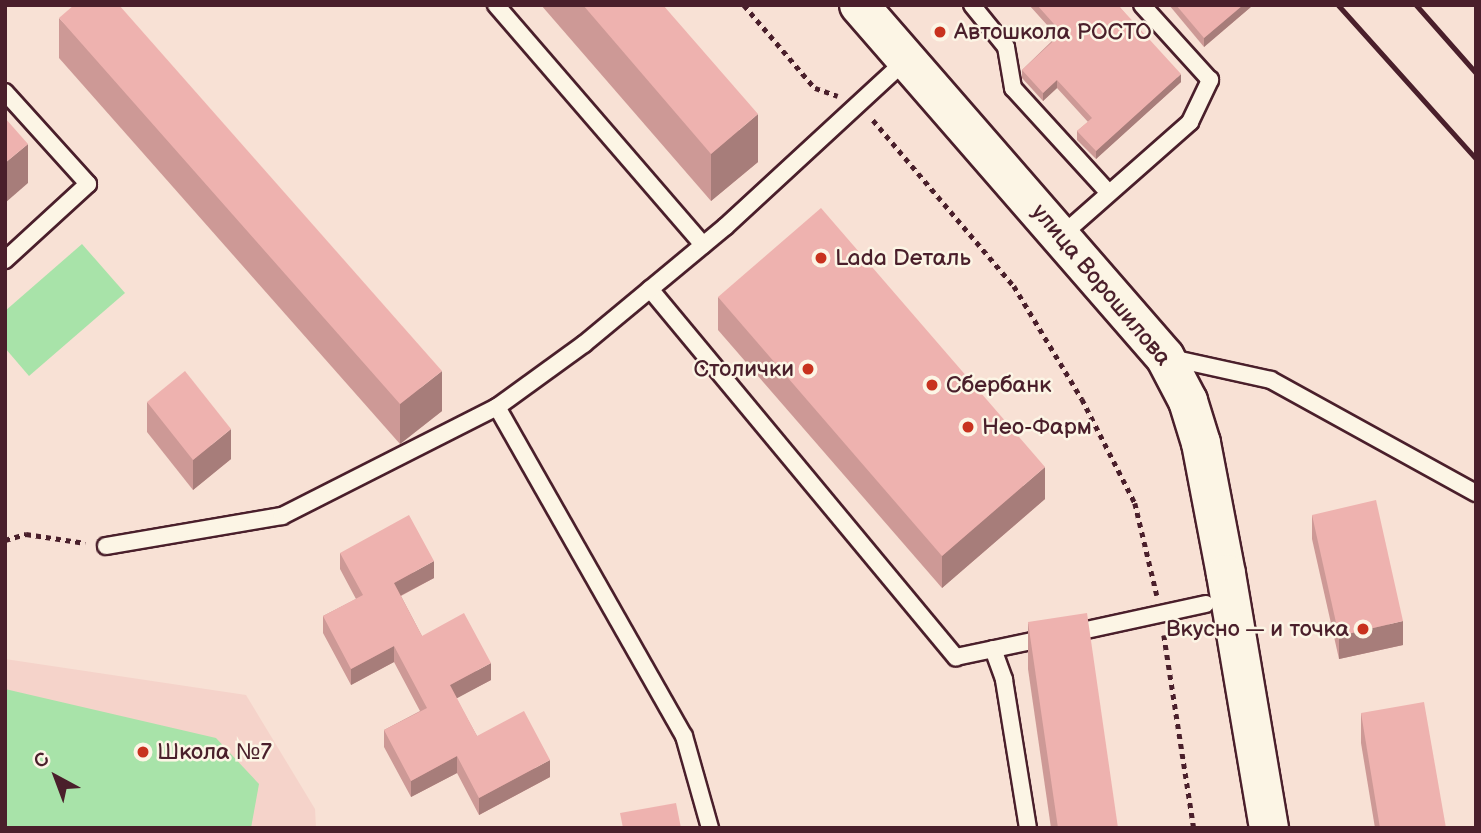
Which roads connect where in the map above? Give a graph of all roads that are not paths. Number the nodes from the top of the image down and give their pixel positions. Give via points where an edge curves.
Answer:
1 (496, 5) edge
2 (859, 5) edge
3 (972, 5) edge
4 (1142, 5) edge
5 (907, 59) junction
6 (5, 92) edge
7 (1109, 193) junction
8 (1062, 235) junction
9 (703, 245) junction
10 (5, 260) edge
11 (650, 289) junction
12 (1165, 357) junction
13 (497, 407) junction
14 (1476, 493) edge
15 (106, 546) road end
16 (1206, 604) dead end
17 (993, 649) junction
18 (710, 828) edge
19 (1028, 828) edge
20 (1269, 828) edge

1 - 9 lane
2 - 5 main road, улица Ворошилова
3 - 7 lane via 1006,47 1013,88
4 - 7 lane via 1210,80 1189,122
5 - 8 main road, улица Ворошилова
5 - 9 lane
6 - 10 lane via 88,184
7 - 8 lane
8 - 12 main road, улица Ворошилова
9 - 11 lane
11 - 13 lane
11 - 17 lane via 956,657
12 - 14 lane via 1271,380
12 - 20 main road, улица Ворошилова via 1188,401 1202,443
13 - 15 lane via 282,516
13 - 18 lane via 684,736
16 - 17 lane
17 - 19 lane via 1004,680

